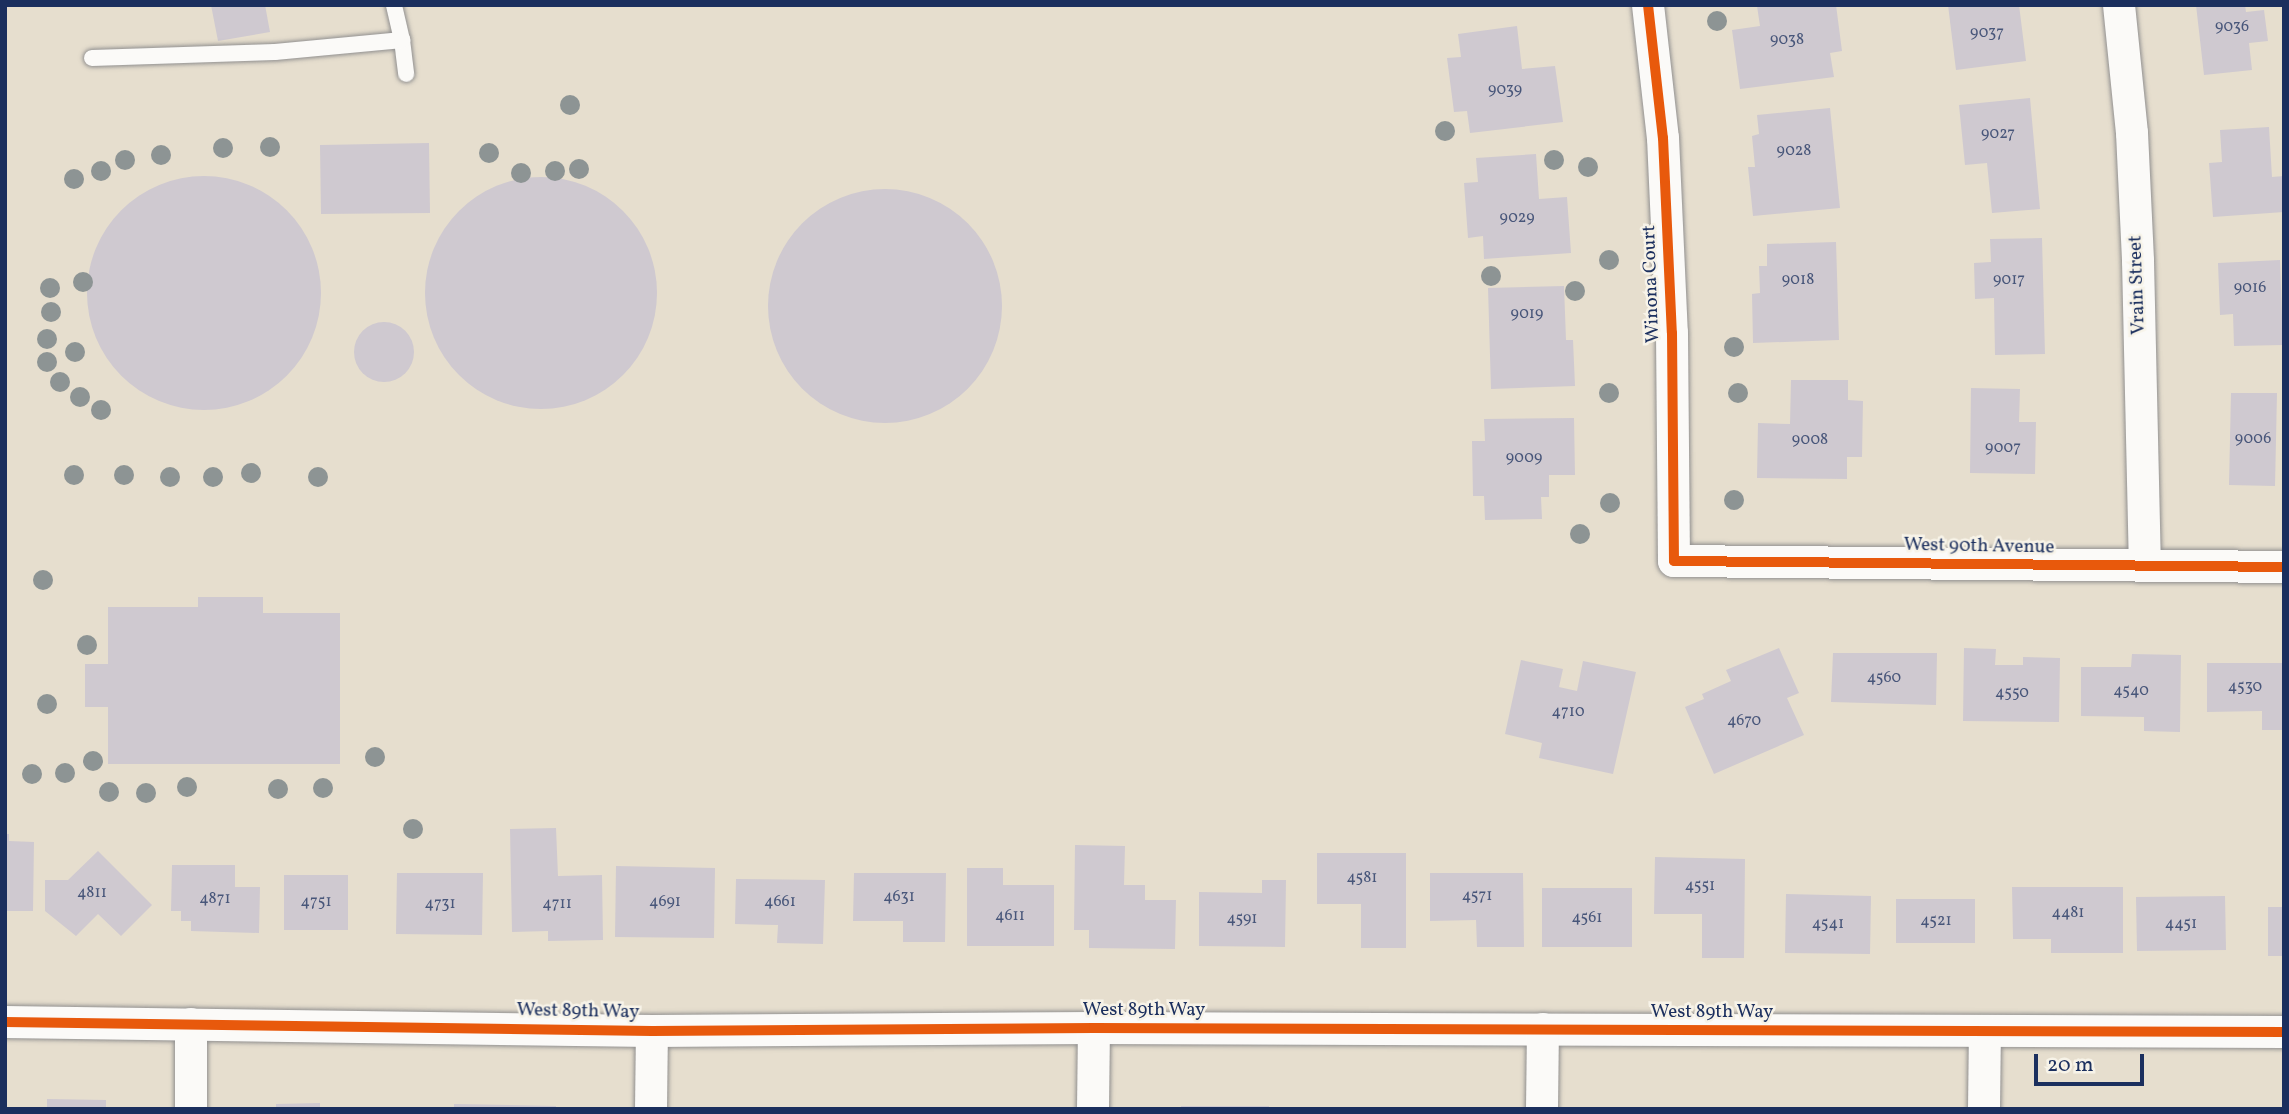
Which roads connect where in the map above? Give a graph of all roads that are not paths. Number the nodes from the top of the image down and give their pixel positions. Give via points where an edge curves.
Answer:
1 (394, 5) edge
2 (1648, 5) edge
3 (2119, 5) edge
4 (402, 40) junction
5 (92, 58) dead end
6 (406, 74) dead end
7 (1674, 561) joint
8 (2145, 566) junction
9 (2284, 567) edge
10 (5, 1022) edge
11 (191, 1024) junction
12 (1094, 1028) junction
13 (1544, 1029) junction
14 (652, 1031) junction
15 (1985, 1032) junction
16 (2284, 1032) edge
17 (191, 1109) edge
18 (651, 1109) edge
19 (1093, 1109) edge
20 (1542, 1109) edge
21 (1984, 1109) edge

1 - 4 lane
2 - 7 street, Winona Court via 1665,166
3 - 8 street, Vrain Street via 2132,132 2138,261
4 - 5 lane via 275,52
4 - 6 lane
7 - 8 street, West 90th Avenue
8 - 9 street, West 90th Avenue
10 - 11 street, West 89th Way
11 - 14 street, West 89th Way
11 - 17 street
12 - 13 street, West 89th Way
12 - 14 street, West 89th Way
12 - 19 street
13 - 15 street, West 89th Way
13 - 20 street
14 - 18 street
15 - 16 street, West 89th Way
15 - 21 street

